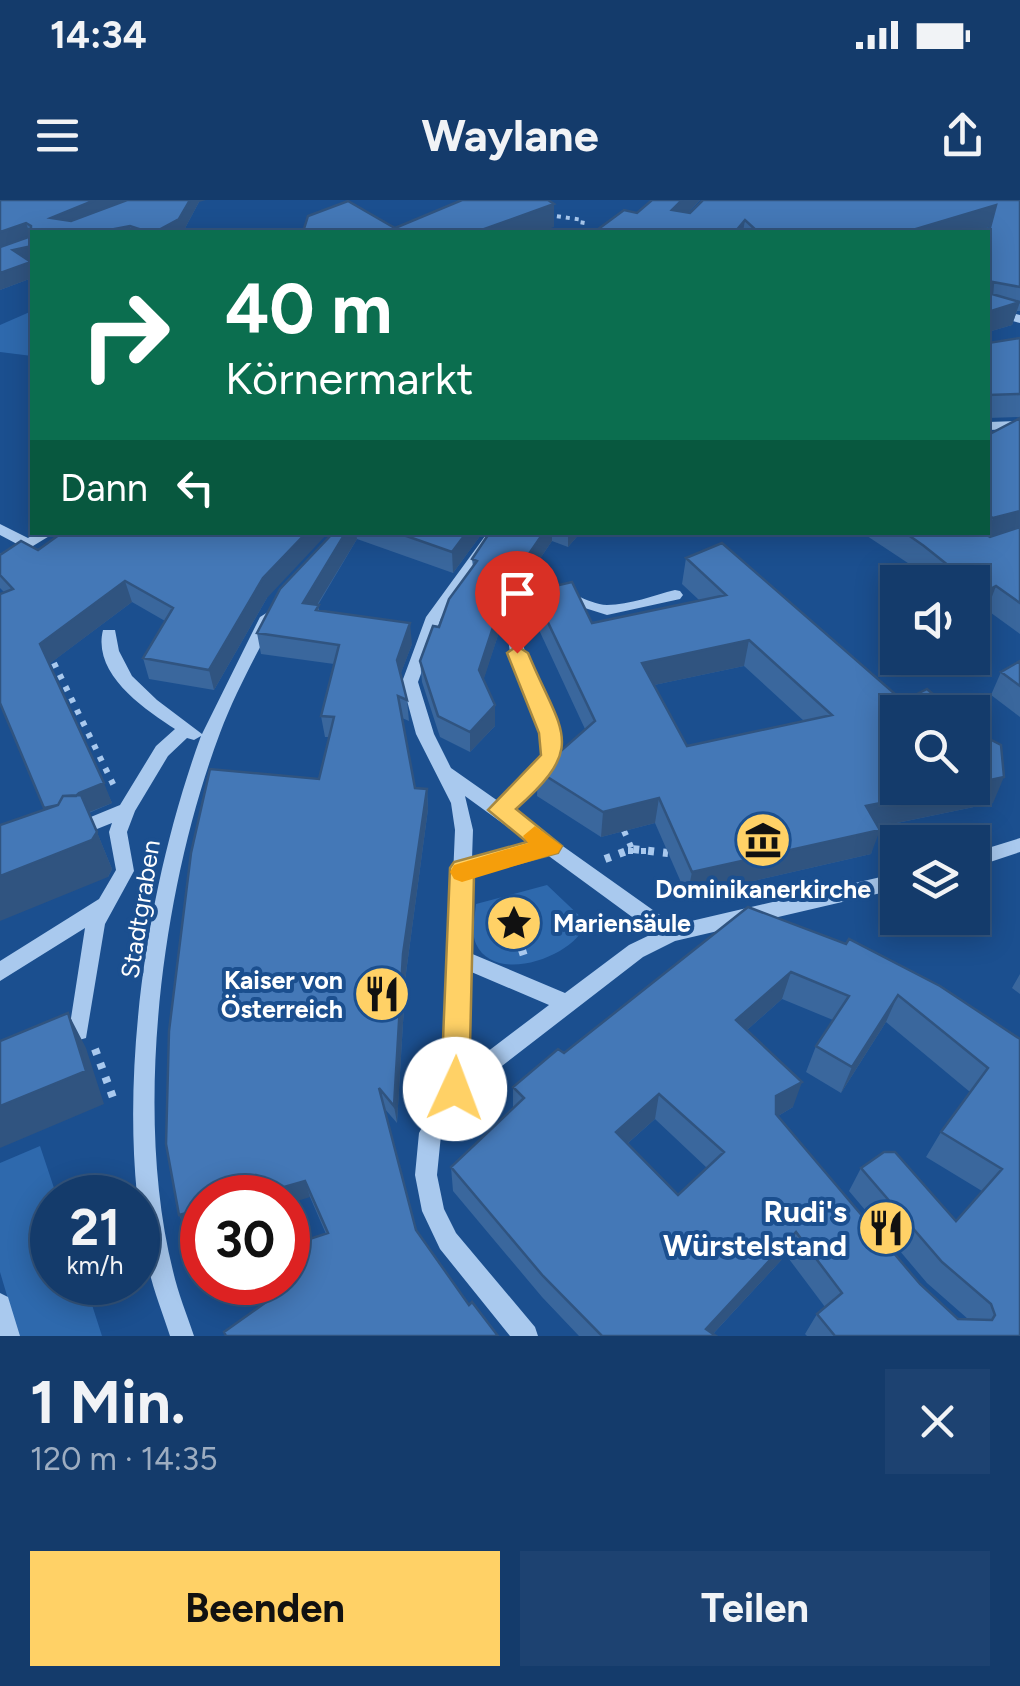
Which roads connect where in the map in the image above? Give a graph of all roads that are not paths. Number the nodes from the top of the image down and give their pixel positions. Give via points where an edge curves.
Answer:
1 (990, 312) edge
2 (1020, 319) edge
3 (1020, 425) edge
4 (990, 426) edge
5 (0, 529) edge
6 (43, 535) edge
7 (494, 535) edge
8 (28, 544) junction
9 (0, 561) edge
10 (675, 594) dead end
11 (274, 605) edge
12 (108, 634) dead end
13 (186, 728) junction
14 (207, 743) junction
15 (448, 774) junction
16 (126, 810) junction
17 (499, 810) junction
18 (87, 826) edge
19 (1020, 844) edge
20 (550, 846) junction
21 (990, 855) edge
22 (462, 868) junction
23 (880, 885) edge
24 (104, 905) junction
25 (672, 934) junction
26 (460, 958) junction
27 (0, 972) edge
28 (566, 1003) junction
29 (79, 1031) dead end
30 (455, 1089) junction
31 (0, 1305) edge
32 (8, 1336) edge
33 (182, 1336) edge
34 (526, 1336) edge

1 - 2 street
3 - 4 street
5 - 8 street
6 - 8 street
7 - 15 street via 434,617 410,682 424,734
8 - 9 street
10 - 17 street via 601,610 551,591 525,612 517,653 550,733 552,755 543,772
11 - 14 street, Stadtgraben
12 - 13 street via 117,672
13 - 14 street
13 - 16 street via 162,752
14 - 33 street, Stadtgraben via 167,902 152,1009 144,1172 165,1296
15 - 17 street
15 - 22 street via 460,803
16 - 18 street
16 - 24 street via 118,832 125,871
17 - 20 street
19 - 21 street
20 - 22 street
20 - 25 street
22 - 26 street
23 - 25 street
24 - 27 street
24 - 29 street
25 - 28 street via 636,951
26 - 28 street
26 - 30 street
28 - 30 street
30 - 34 street via 430,1133 426,1175 433,1212 448,1241
31 - 32 street

